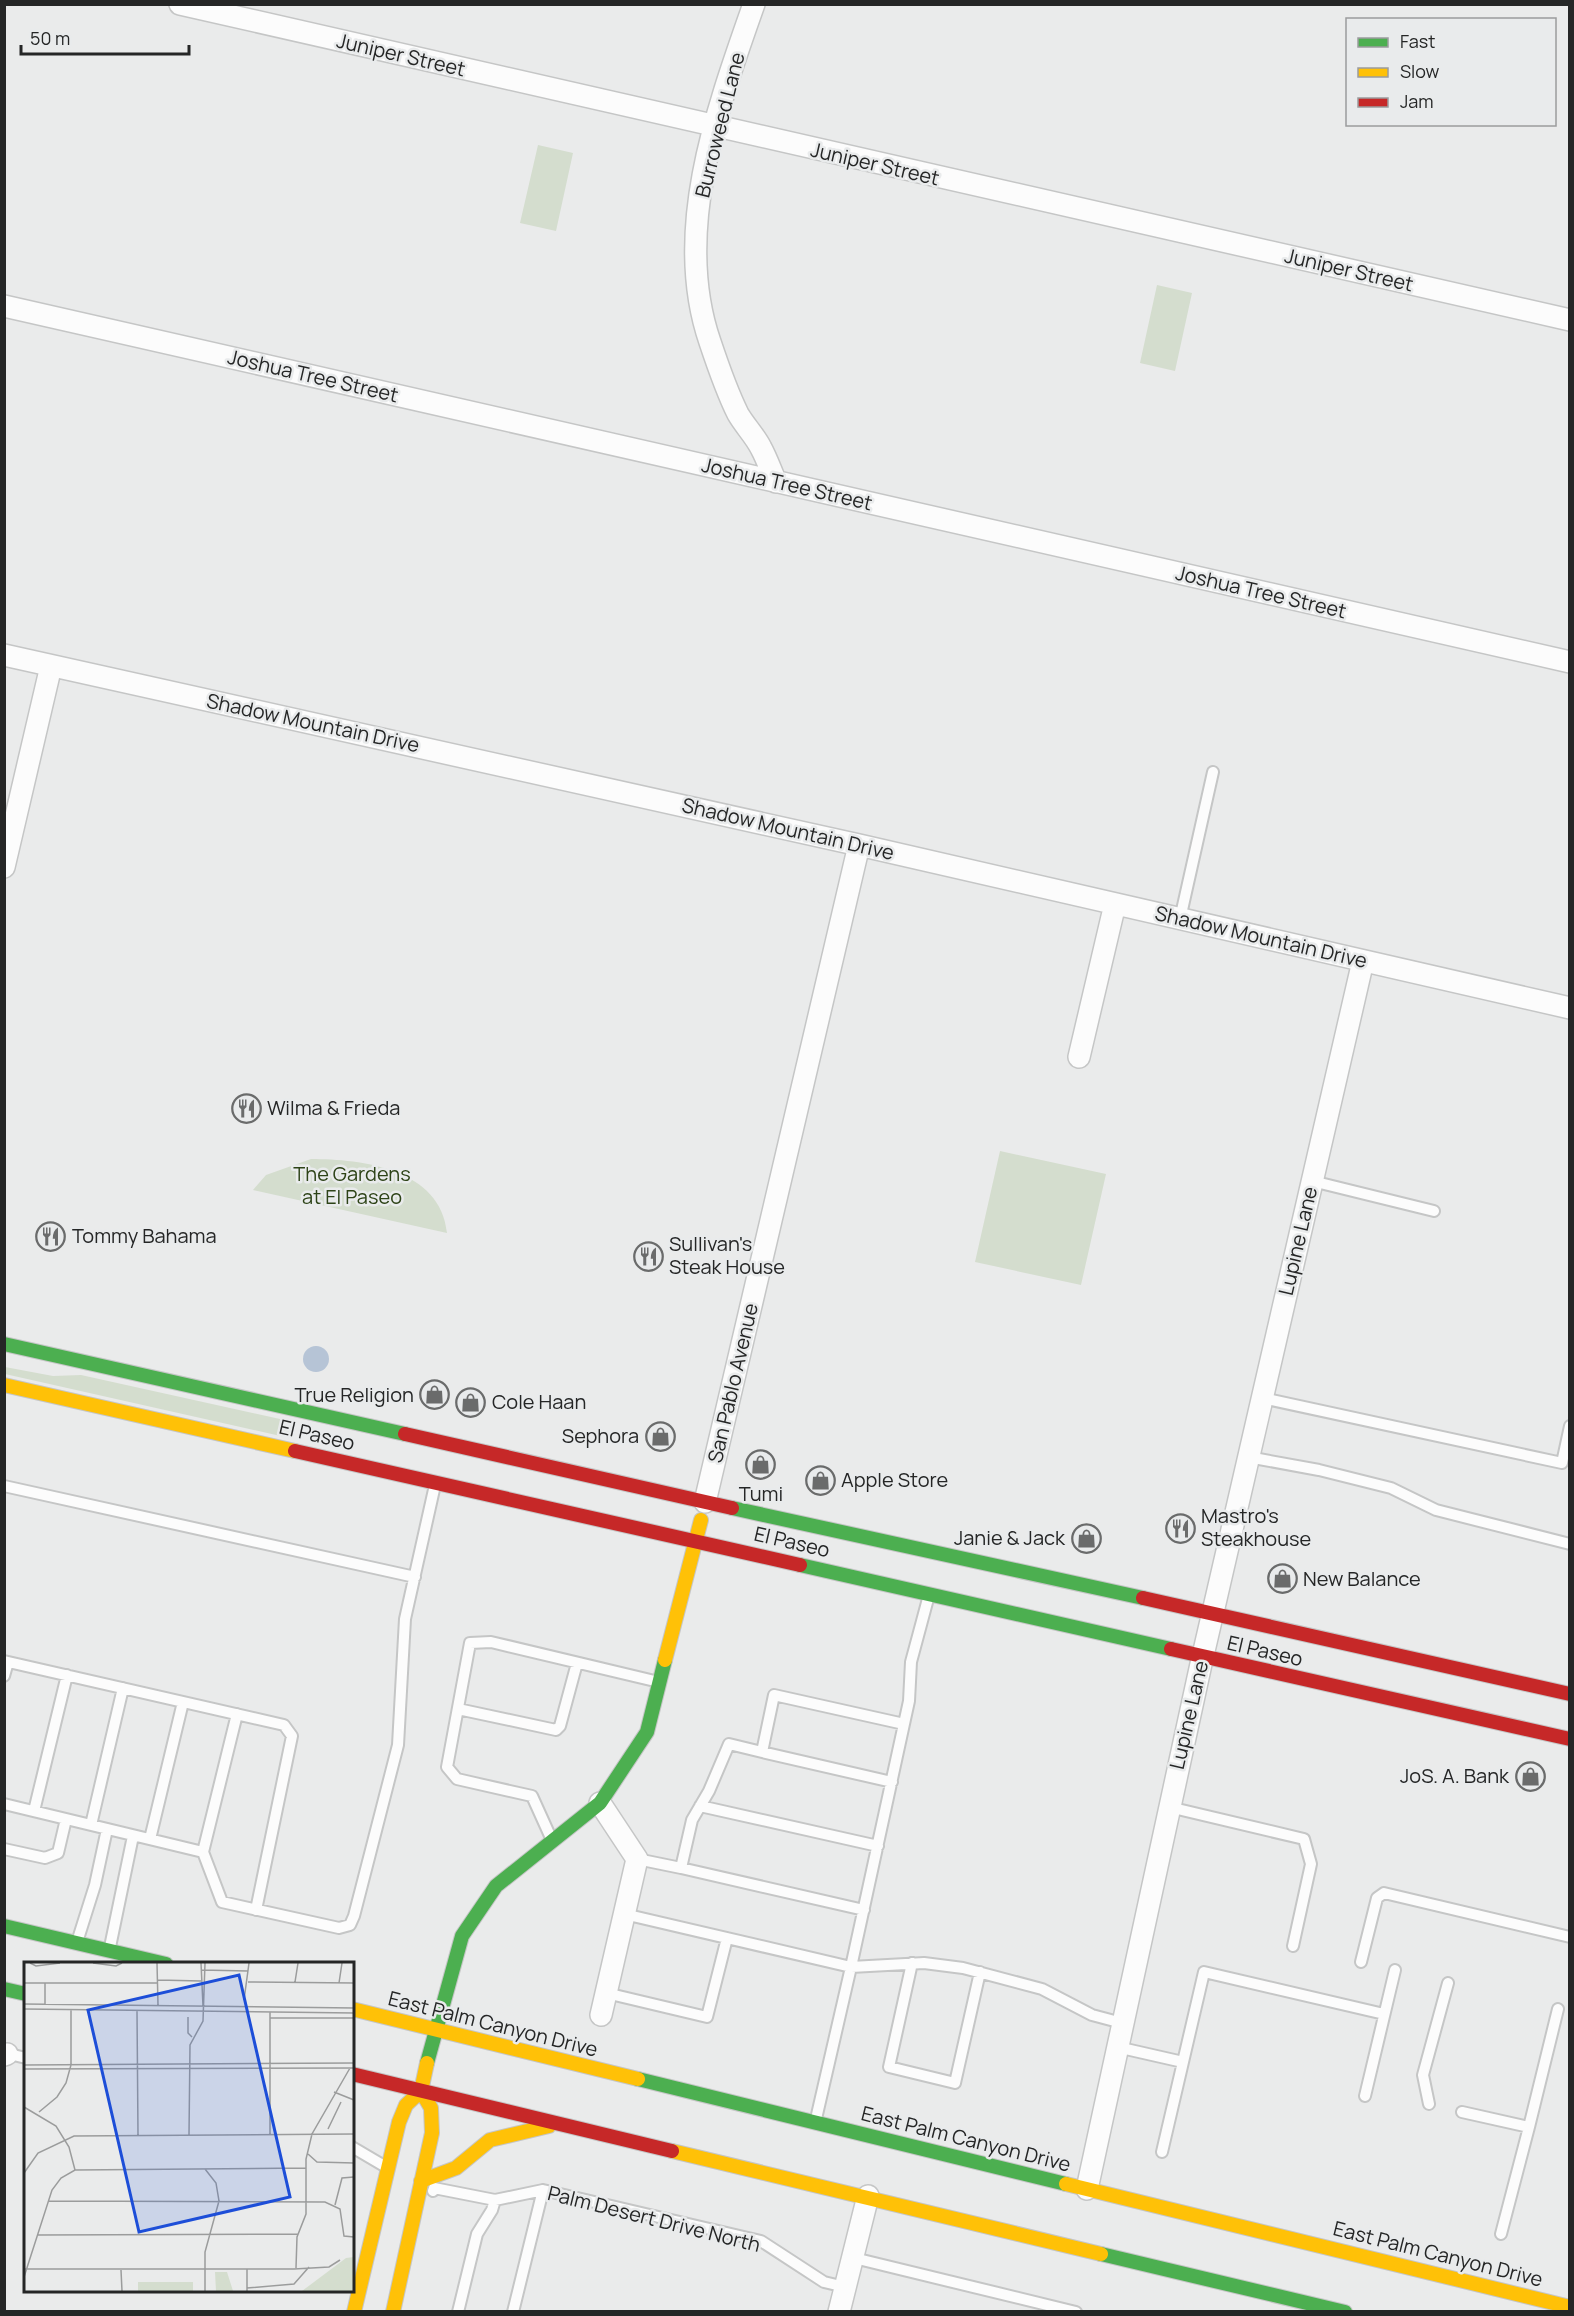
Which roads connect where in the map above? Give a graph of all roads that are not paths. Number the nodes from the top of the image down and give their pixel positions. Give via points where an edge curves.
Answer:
1 (180, 4) edge
2 (754, 4) edge
3 (715, 128) junction
4 (4, 306) edge
5 (1569, 320) edge
6 (776, 482) junction
7 (4, 655) edge
8 (1569, 662) edge
9 (51, 666) junction
10 (1213, 772) dead end
11 (8, 837) edge
12 (860, 845) junction
13 (4, 867) edge
14 (1115, 904) junction
15 (1180, 919) junction
16 (1363, 961) junction
17 (1569, 1008) edge
18 (1079, 1058) dead end
19 (1312, 1181) junction
20 (1434, 1211) dead end
21 (4, 1344) edge
22 (114, 1368) junction
23 (57, 1371) dead end
24 (4, 1385) edge
25 (1262, 1398) junction
26 (300, 1410) junction
27 (356, 1423) junction
28 (1569, 1426) edge
29 (342, 1430) dead end
30 (303, 1441) junction
31 (336, 1448) dead end
32 (1248, 1457) junction
33 (348, 1462) junction
34 (436, 1482) junction
35 (4, 1486) edge
36 (705, 1502) junction
37 (697, 1540) junction
38 (1569, 1544) edge
39 (415, 1577) junction
40 (929, 1594) junction
41 (1212, 1615) junction
42 (1203, 1656) junction
43 (6, 1661) edge
44 (577, 1663) junction
45 (67, 1675) junction
46 (4, 1676) edge
47 (660, 1683) junction
48 (123, 1688) junction
49 (1569, 1694) edge
50 (183, 1702) junction
51 (458, 1709) junction
52 (237, 1714) junction
53 (904, 1724) junction
54 (1569, 1739) edge
55 (762, 1752) junction
56 (892, 1782) junction
57 (600, 1803) junction
58 (4, 1804) edge
59 (700, 1806) junction
60 (1169, 1807) junction
61 (34, 1811) junction
62 (66, 1819) junction
63 (91, 1825) junction
64 (107, 1829) junction
65 (134, 1836) junction
66 (150, 1839) junction
67 (553, 1841) junction
68 (878, 1846) junction
69 (4, 1849) edge
70 (203, 1852) junction
71 (637, 1859) junction
72 (681, 1868) junction
73 (256, 1910) junction
74 (864, 1910) junction
75 (624, 1914) junction
76 (4, 1926) edge
77 (1569, 1937) edge
78 (727, 1938) junction
79 (77, 1943) junction
80 (1293, 1946) dead end
81 (109, 1950) junction
82 (158, 1962) edge
83 (1361, 1962) dead end
84 (912, 1963) junction
85 (851, 1967) junction
86 (1395, 1970) dead end
87 (980, 1972) junction
88 (1448, 1983) dead end
89 (4, 1989) edge
90 (606, 1993) junction
91 (24, 1994) edge
92 (1558, 2009) dead end
93 (354, 2010) edge
94 (1384, 2014) junction
95 (601, 2016) dead end
96 (1122, 2023) junction
97 (435, 2030) junction
98 (1117, 2047) junction
99 (1183, 2062) junction
100 (354, 2074) edge
101 (421, 2091) junction
102 (1365, 2096) dead end
103 (1429, 2104) dead end
104 (1462, 2112) dead end
105 (816, 2122) junction
106 (556, 2124) junction
107 (1528, 2127) junction
108 (354, 2148) edge
109 (1162, 2152) dead end
110 (387, 2167) junction
111 (421, 2181) junction
112 (1087, 2189) junction
113 (543, 2190) junction
114 (868, 2196) junction
115 (495, 2200) junction
116 (410, 2233) junction
117 (1501, 2234) dead end
118 (854, 2258) junction
119 (845, 2287) junction
120 (1569, 2307) edge
121 (354, 2312) edge
122 (393, 2312) edge
123 (458, 2312) edge
124 (513, 2312) edge
125 (839, 2312) edge
126 (1076, 2312) edge
127 (1345, 2312) edge

1 - 3 street, Juniper Street
2 - 3 street, Burroweed Lane
3 - 5 street, Juniper Street
3 - 6 street, Burroweed Lane via 699,206 699,304 739,414 762,449
4 - 6 street, Joshua Tree Street
6 - 8 street, Joshua Tree Street
7 - 9 street, Shadow Mountain Drive
9 - 11 street
9 - 12 street, Shadow Mountain Drive
10 - 15 lane
11 - 13 street
12 - 14 street, Shadow Mountain Drive
12 - 36 street, San Pablo Avenue
14 - 15 street, Shadow Mountain Drive
14 - 18 street
15 - 16 street, Shadow Mountain Drive
16 - 17 street, Shadow Mountain Drive
16 - 19 street, Lupine Lane
19 - 20 lane
19 - 25 street, Lupine Lane
21 - 22 street, El Paseo
22 - 23 street
22 - 26 street, El Paseo
24 - 30 street, El Paseo
25 - 28 lane via 1562,1463
25 - 32 street, Lupine Lane
26 - 27 street, El Paseo
26 - 30 street via 308,1421
27 - 29 street
27 - 36 street, El Paseo
30 - 33 street, El Paseo
31 - 33 street
32 - 38 lane via 1391,1488 1436,1510
32 - 41 street, Lupine Lane
33 - 34 street, El Paseo
34 - 37 street, El Paseo
34 - 39 lane
35 - 39 lane
36 - 37 street, San Pablo Avenue
36 - 41 street, El Paseo
37 - 40 street, El Paseo
37 - 47 street, San Pablo Avenue
39 - 73 lane via 405,1618 398,1745 350,1925 339,1928
40 - 42 street, El Paseo
40 - 53 lane via 911,1662
41 - 42 street, Lupine Lane
41 - 49 street, El Paseo via 1253,1621
42 - 54 street, El Paseo
42 - 60 street, Lupine Lane
43 - 45 lane
43 - 46 lane
44 - 47 lane
44 - 51 lane via 556,1731
44 - 51 lane via 491,1642 470,1643
45 - 48 lane
45 - 61 lane
47 - 57 street, San Pablo Avenue via 647,1732
48 - 50 lane
48 - 63 lane
50 - 52 lane
50 - 66 lane
51 - 67 lane via 447,1767 457,1779 532,1796
52 - 70 lane
52 - 73 lane via 284,1725 292,1736
53 - 55 lane via 774,1695
53 - 56 lane
55 - 56 lane
55 - 59 lane via 729,1744
56 - 68 lane
57 - 67 street, San Pablo Avenue
57 - 71 street
58 - 61 lane
59 - 68 lane
59 - 72 lane via 692,1820
60 - 80 lane via 1304,1839 1311,1864
60 - 96 street, Lupine Lane
61 - 62 lane
62 - 63 lane
62 - 69 lane via 58,1854 45,1858
63 - 64 lane
64 - 65 lane
64 - 79 lane
65 - 66 lane
65 - 81 lane
66 - 70 lane
67 - 97 street, San Pablo Avenue via 496,1886 462,1936
68 - 74 lane
70 - 73 lane via 222,1902
71 - 72 lane
71 - 75 street
72 - 74 lane
74 - 85 lane
75 - 78 lane
75 - 90 street
76 - 79 street
77 - 83 lane via 1384,1893 1377,1898
78 - 85 lane
78 - 90 lane via 707,2017
79 - 81 street
81 - 82 street
84 - 85 lane
84 - 87 lane
84 - 87 lane via 889,2067 955,2083
85 - 105 lane
86 - 94 lane
87 - 96 lane via 1042,1989 1092,2015
88 - 103 lane via 1423,2075
89 - 91 street
90 - 95 street
92 - 107 lane
93 - 97 street, East Palm Canyon Drive
94 - 99 lane via 1204,1972
94 - 102 lane
96 - 98 street, Lupine Lane
97 - 101 street, San Pablo Avenue
97 - 105 street, East Palm Canyon Drive
98 - 99 lane
98 - 112 street, Lupine Lane
99 - 109 lane
100 - 101 street
101 - 106 street
101 - 110 street, San Pablo Avenue via 406,2105
101 - 111 street via 431,2108 432,2130
104 - 107 lane
105 - 112 street, East Palm Canyon Drive
106 - 111 street via 490,2140 456,2168
106 - 114 street
107 - 117 lane
108 - 110 lane
110 - 121 street, San Pablo Avenue
111 - 116 street
112 - 120 street, East Palm Canyon Drive
113 - 115 lane, Palm Desert Drive North
113 - 119 lane, Palm Desert Drive North via 761,2241 824,2282
113 - 124 lane
114 - 118 street
114 - 127 street
115 - 116 lane, Palm Desert Drive North via 434,2188
115 - 123 lane via 477,2234
116 - 122 street
118 - 119 street
118 - 126 lane
119 - 125 street

